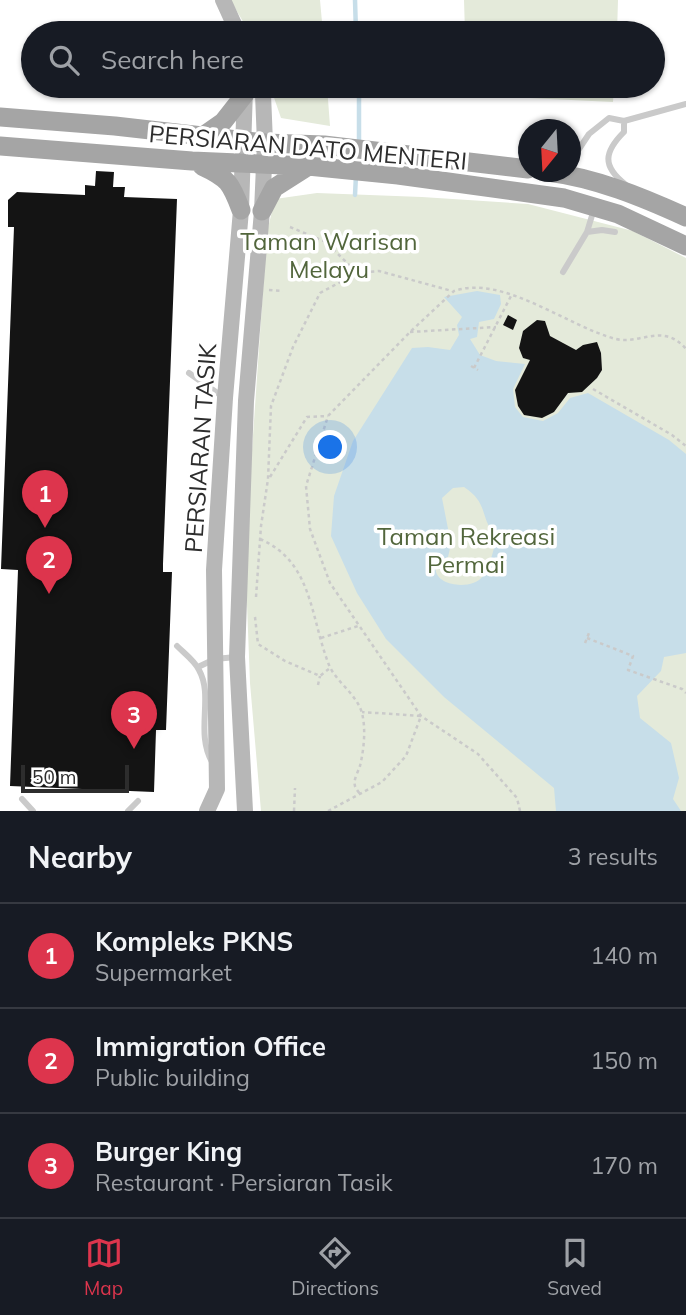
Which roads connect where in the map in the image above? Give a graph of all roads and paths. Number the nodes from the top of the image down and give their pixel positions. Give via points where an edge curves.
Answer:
1 (223, 0) edge
2 (233, 21) edge
3 (242, 98) edge
4 (249, 98) edge
5 (263, 98) edge
6 (686, 104) edge
7 (0, 117) edge
8 (624, 121) junction
9 (202, 136) junction
10 (244, 141) junction
11 (265, 143) junction
12 (0, 146) edge
13 (581, 147) edge
14 (192, 161) junction
15 (484, 162) junction
16 (518, 163) edge
17 (243, 164) junction
18 (264, 165) junction
19 (315, 167) junction
20 (518, 167) edge
21 (581, 178) edge
22 (650, 201) junction
23 (594, 207) junction
24 (241, 209) junction
25 (262, 211) junction
26 (686, 217) edge
27 (290, 227) dead end
28 (587, 232) junction
29 (615, 232) dead end
30 (686, 246) edge
31 (563, 272) dead end
32 (357, 273) junction
33 (454, 291) junction
34 (511, 296) junction
35 (496, 327) junction
36 (410, 332) junction
37 (686, 349) edge
38 (474, 368) dead end
39 (189, 373) dead end
40 (593, 389) dead end
41 (225, 398) junction
42 (246, 401) junction
43 (328, 416) junction
44 (686, 446) edge
45 (268, 479) junction
46 (259, 539) junction
47 (241, 540) junction
48 (358, 625) junction
49 (589, 633) dead end
50 (321, 638) junction
51 (177, 646) dead end
52 (237, 657) junction
53 (215, 659) junction
54 (198, 667) junction
55 (330, 668) junction
56 (320, 676) junction
57 (318, 685) dead end
58 (686, 693) edge
59 (362, 712) junction
60 (421, 716) junction
61 (216, 769) junction
62 (295, 788) dead end
63 (360, 795) junction
64 (22, 799) dead end
65 (138, 801) dead end
66 (33, 811) edge
67 (128, 811) edge
68 (207, 811) edge
69 (245, 811) edge
70 (294, 811) edge
71 (328, 811) edge
72 (520, 811) edge

1 - 2 main road
3 - 9 main road via 223,122
4 - 10 main road, PERSIARAN TASIK
5 - 11 main road, PERSIARAN TASIK
6 - 8 lane
7 - 9 main road, PERSIARAN DATO MENTERI
8 - 13 lane via 609,118
8 - 22 lane via 624,132 611,144 608,163 614,175
9 - 10 main road, PERSIARAN DATO MENTERI
10 - 11 main road, PERSIARAN DATO MENTERI
10 - 17 main road, PERSIARAN TASIK
11 - 15 main road, PERSIARAN DATO MENTERI
11 - 18 main road, PERSIARAN TASIK
12 - 14 main road, PERSIARAN DATO MENTERI
14 - 17 main road, PERSIARAN DATO MENTERI
14 - 24 main road via 222,175
15 - 16 lane
15 - 20 main road, PERSIARAN DATO MENTERI
17 - 18 main road, PERSIARAN DATO MENTERI
17 - 24 main road, PERSIARAN TASIK
18 - 19 main road, PERSIARAN DATO MENTERI
18 - 25 main road, PERSIARAN TASIK
19 - 23 main road, PERSIARAN DATO MENTERI via 564,198
19 - 25 main road via 274,188
21 - 22 main road
22 - 26 main road
23 - 28 lane
23 - 30 main road, PERSIARAN DATO MENTERI
24 - 41 main road, PERSIARAN TASIK
25 - 42 main road, PERSIARAN TASIK
27 - 32 path via 326,242
28 - 29 lane
28 - 31 lane
32 - 33 path via 379,271
32 - 45 path via 320,293 293,347 271,406
33 - 34 path via 479,288
33 - 36 path
34 - 35 path
34 - 37 path via 618,340 657,334
35 - 36 path
35 - 38 path
36 - 43 path
39 - 41 lane
40 - 44 path
41 - 42 main road
41 - 53 main road, PERSIARAN TASIK via 214,569
42 - 47 main road, PERSIARAN TASIK
43 - 45 path via 307,417
43 - 48 path via 306,486 310,529 330,583
45 - 46 path
46 - 47 path
46 - 50 path via 289,559 308,590
46 - 56 path via 258,644
47 - 52 main road, PERSIARAN TASIK
48 - 50 path
48 - 60 path
49 - 58 path via 586,641 633,656 628,670
50 - 55 path
51 - 54 lane
52 - 53 lane
52 - 69 main road, PERSIARAN TASIK
53 - 54 lane
53 - 61 main road, PERSIARAN TASIK
54 - 61 lane via 204,682 205,749
55 - 56 path
55 - 59 path
56 - 57 path
59 - 60 path
59 - 63 path via 364,736 355,781
60 - 63 path via 406,756 382,782
60 - 72 path via 478,754 517,798
61 - 68 main road, PERSIARAN TASIK via 217,789
62 - 70 path
63 - 71 path
64 - 66 lane
65 - 67 lane

